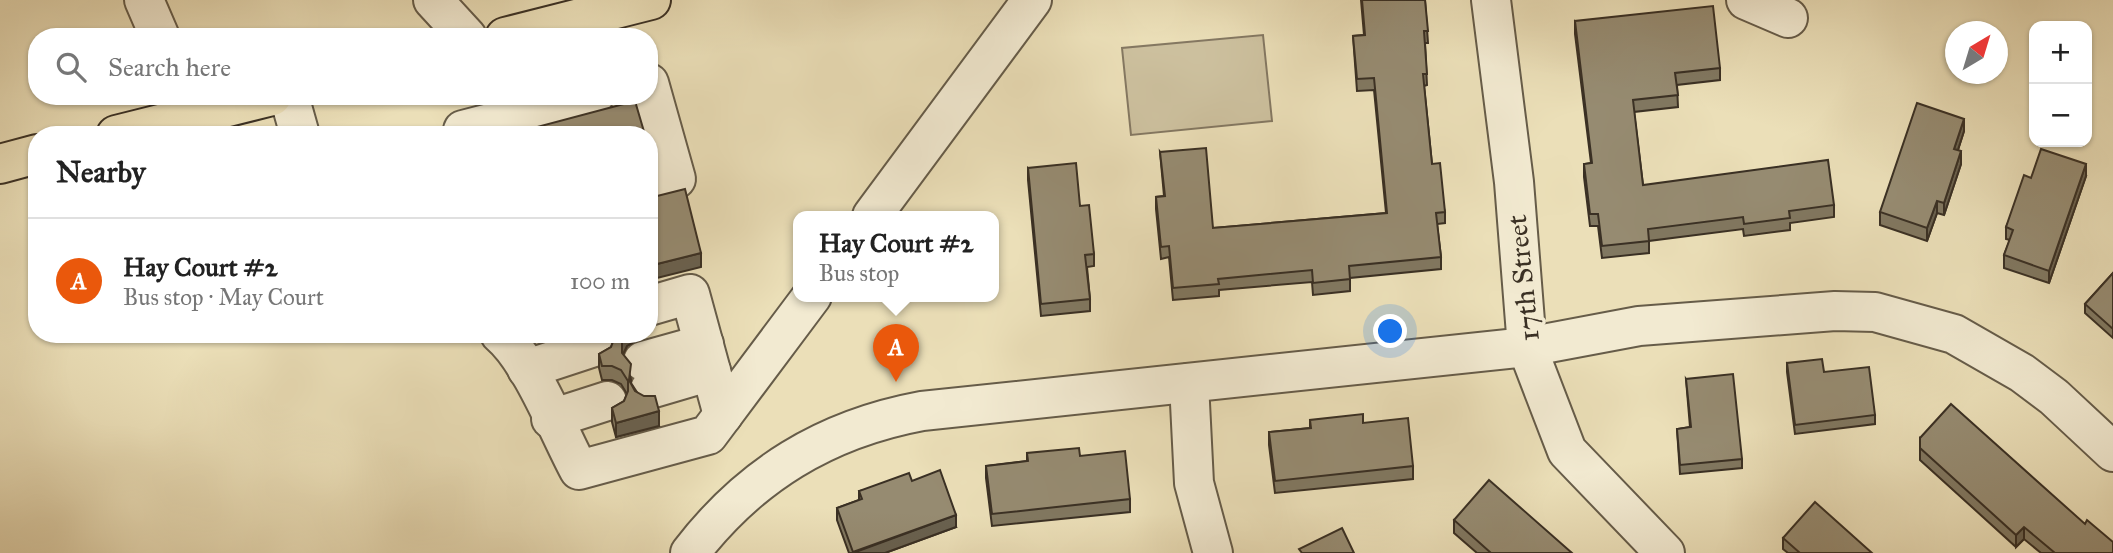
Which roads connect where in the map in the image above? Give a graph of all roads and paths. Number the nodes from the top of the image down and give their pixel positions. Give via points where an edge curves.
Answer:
1 (144, 0) edge
2 (433, 0) edge
3 (651, 0) edge
4 (1032, 0) edge
5 (1491, 0) edge
6 (1746, 0) edge
7 (1787, 18) dead end
8 (155, 28) edge
9 (459, 28) edge
10 (546, 28) edge
11 (292, 105) edge
12 (597, 105) edge
13 (655, 105) edge
14 (187, 107) edge
15 (551, 113) edge
16 (139, 126) edge
17 (297, 126) edge
18 (515, 126) edge
19 (28, 156) edge
20 (0, 164) edge
21 (658, 183) edge
22 (876, 211) edge
23 (808, 302) edge
24 (658, 303) edge
25 (704, 344) junction
26 (1527, 347) junction
27 (647, 359) edge
28 (529, 365) edge
29 (1189, 383) junction
30 (723, 415) junction
31 (2113, 453) edge
32 (690, 553) edge
33 (1213, 553) edge
34 (1665, 553) edge

1 - 8 street
2 - 9 street
3 - 10 main road
4 - 22 street
5 - 26 street, 17th Street via 1514,182
6 - 7 street
11 - 17 street
12 - 15 street
13 - 21 street via 676,179
14 - 16 main road
15 - 18 street
19 - 20 main road
23 - 30 street
24 - 25 street via 690,294
25 - 27 street
25 - 27 street
25 - 30 street
26 - 29 street
26 - 31 street via 1639,326 1835,310 1875,312 1954,334 2011,366 2054,397
26 - 34 street, 17th Street via 1567,451
28 - 28 street via 600,373
28 - 30 street via 579,470 708,435
29 - 32 street via 883,418 846,431 776,468 715,520
29 - 33 street via 1194,483

